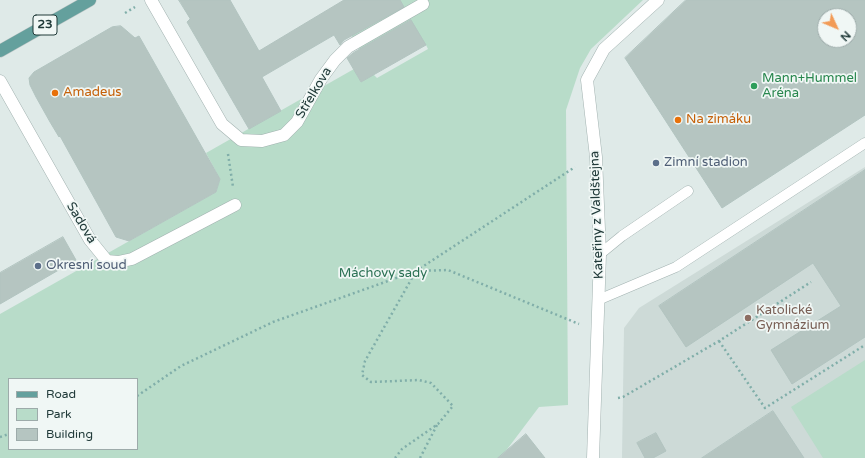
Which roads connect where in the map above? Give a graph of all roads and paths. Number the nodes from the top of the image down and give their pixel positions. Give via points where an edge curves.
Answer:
1 (90, 0) edge
2 (151, 0) edge
3 (658, 0) edge
4 (423, 4) dead end
5 (0, 51) edge
6 (0, 81) edge
7 (865, 143) edge
8 (575, 167) dead end
9 (688, 191) dead end
10 (235, 205) dead end
11 (600, 254) junction
12 (416, 271) junction
13 (811, 282) dead end
14 (598, 300) junction
15 (580, 325) dead end
16 (719, 341) junction
17 (865, 346) edge
18 (138, 395) edge
19 (618, 398) dead end
20 (438, 424) junction
21 (394, 458) edge
22 (420, 458) edge
23 (593, 458) edge

1 - 5 main road, 23
2 - 4 street, Střelkova via 222,124 241,140 262,141 284,135 297,122 321,79 348,47
3 - 11 street, Kateřiny z Valdštejna via 604,49 587,80 596,157
6 - 10 street, Sadová via 90,240 106,261 132,259
7 - 14 lane via 676,267
8 - 12 path
9 - 11 lane
11 - 14 street, Kateřiny z Valdštejna
12 - 15 path via 448,270
12 - 18 path via 273,322 181,366
12 - 20 path via 365,361 362,375 371,382 419,380 431,383 452,406
13 - 16 path
14 - 23 street, Kateřiny z Valdštejna
16 - 17 path via 764,408
16 - 19 path
20 - 21 path via 402,449
20 - 22 path

